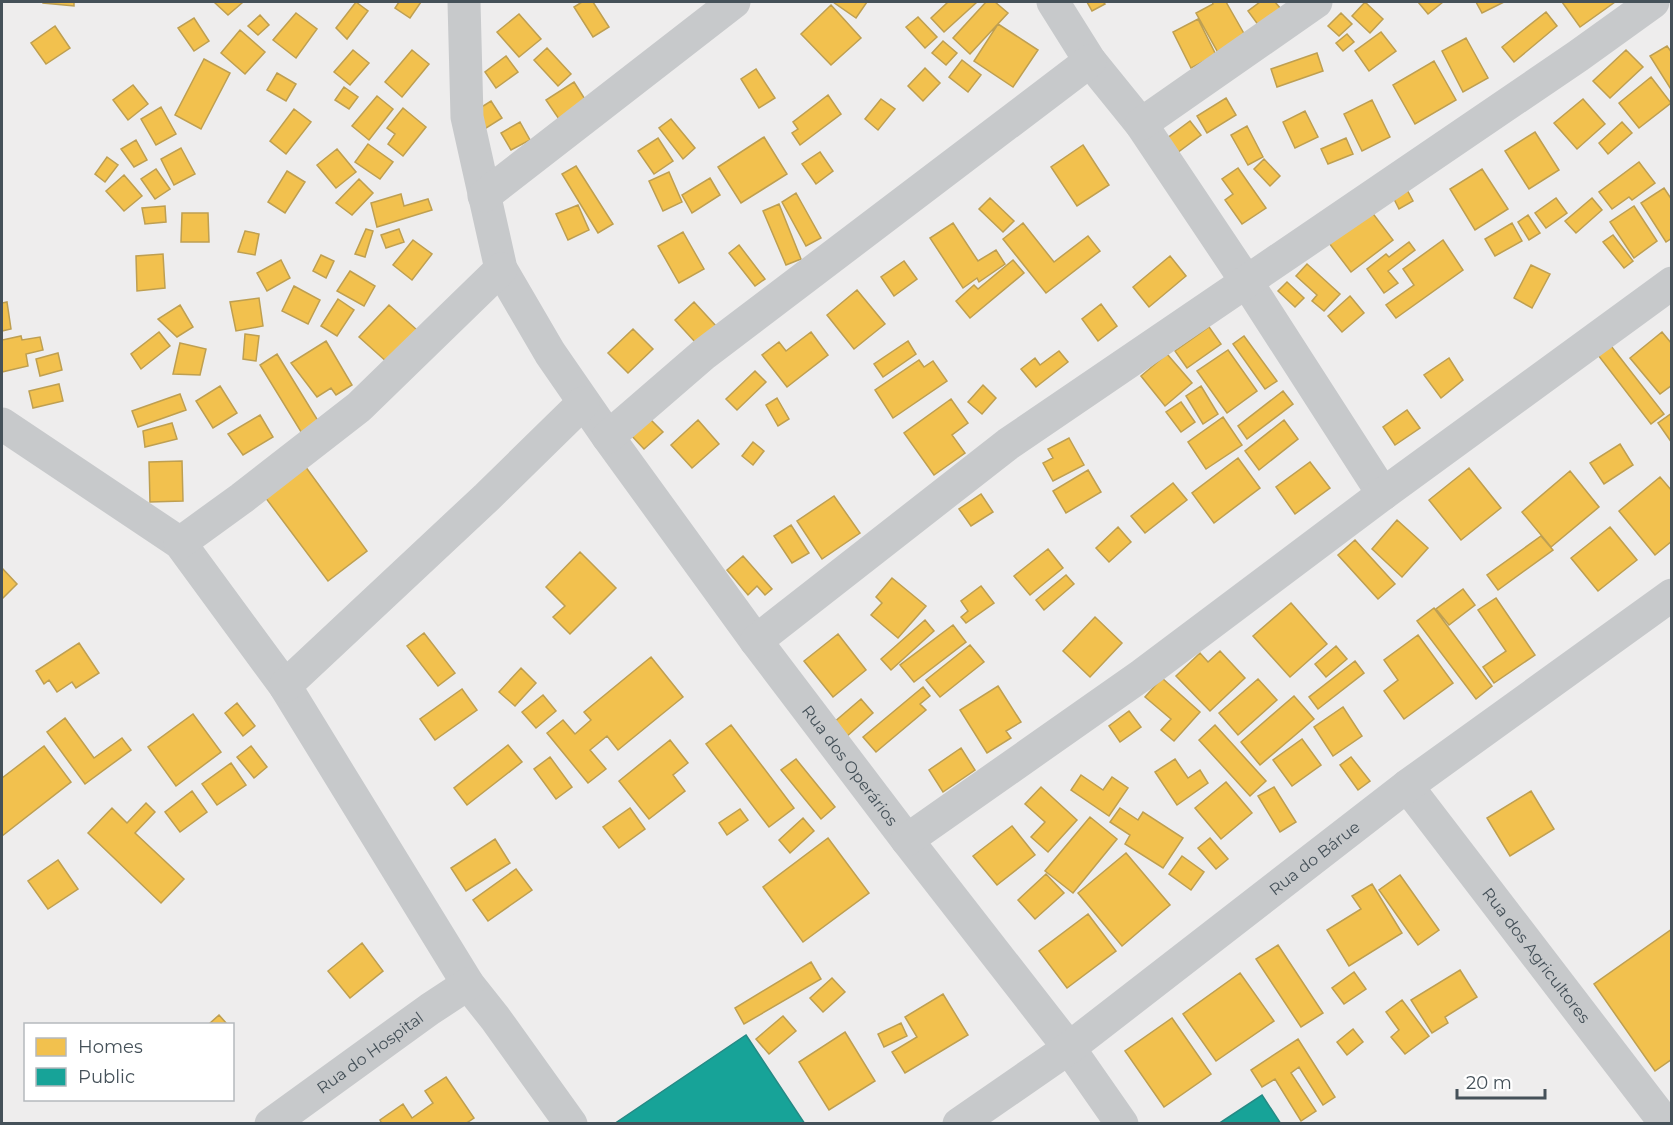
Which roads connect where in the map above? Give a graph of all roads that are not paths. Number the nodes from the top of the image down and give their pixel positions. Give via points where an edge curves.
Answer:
1 (464, 2) edge
2 (734, 2) edge
3 (1053, 2) edge
4 (1316, 2) edge
5 (1646, 4) edge
6 (1090, 61) junction
7 (1141, 124) junction
8 (484, 196) junction
9 (501, 268) junction
10 (1246, 280) junction
11 (1671, 283) edge
12 (584, 403) junction
13 (2, 423) edge
14 (608, 437) junction
15 (1383, 494) junction
16 (180, 543) junction
17 (1671, 595) edge
18 (756, 641) junction
19 (285, 686) junction
20 (1407, 786) junction
21 (907, 840) junction
22 (468, 984) junction
23 (1069, 1048) junction
24 (271, 1124) edge
25 (571, 1124) edge
26 (959, 1124) edge
27 (1122, 1124) edge
28 (1666, 1124) edge

1 - 8 street, Rua dos Operários via 467,117
2 - 8 street
3 - 6 street
4 - 7 street
5 - 10 street via 1578,57
6 - 7 street
6 - 14 street via 704,354
7 - 10 street
8 - 9 street, Rua dos Operários
9 - 12 street, Rua dos Operários
9 - 16 street via 359,407
10 - 15 street
10 - 18 street via 1008,444
11 - 15 street
12 - 14 street, Rua dos Operários
12 - 19 street
13 - 16 street
14 - 18 street, Rua dos Operários
15 - 21 street via 1142,675
16 - 19 street
17 - 20 street, Rua do Bárue
18 - 21 street, Rua dos Operários
19 - 22 street
20 - 23 street, Rua do Bárue
20 - 28 street, Rua dos Agricultores
21 - 23 street, Rua dos Operários
22 - 24 street, Rua do Hospital
22 - 25 street
23 - 26 street, Rua do Bárue
23 - 27 street, Rua dos Operários

